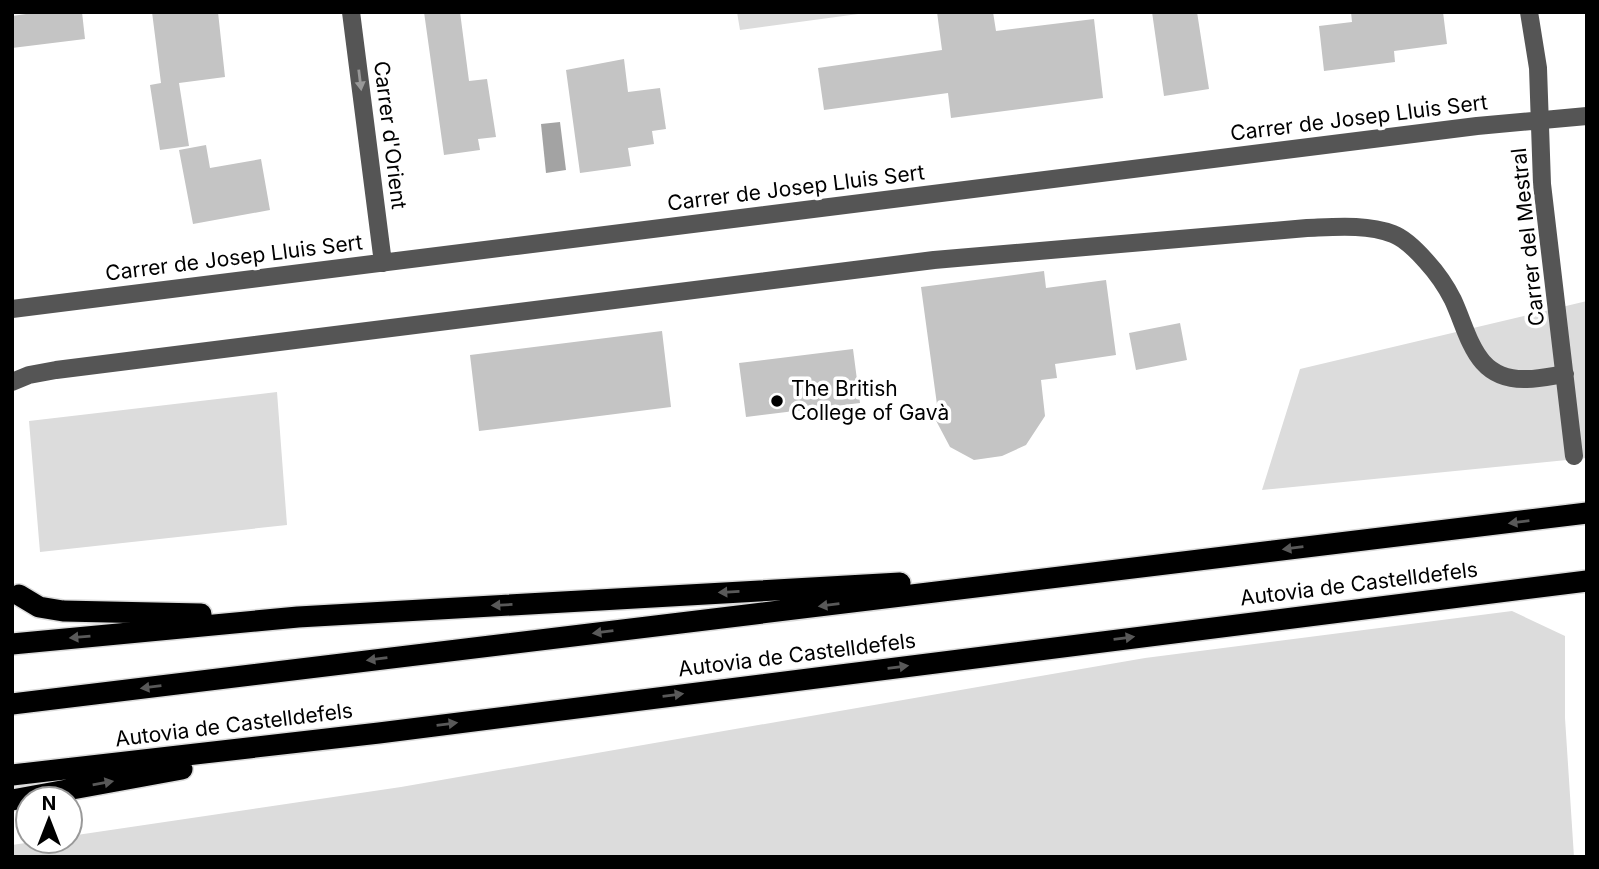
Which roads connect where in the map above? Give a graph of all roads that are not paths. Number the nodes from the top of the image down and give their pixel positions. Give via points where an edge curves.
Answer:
1 (351, 12) edge
2 (1529, 12) edge
3 (1587, 117) edge
4 (1540, 120) junction
5 (383, 262) junction
6 (12, 309) edge
7 (1564, 374) junction
8 (12, 382) edge
9 (1574, 456) dead end
10 (1587, 513) edge
11 (1067, 576) junction
12 (1587, 581) edge
13 (16, 589) edge
14 (298, 617) junction
15 (12, 644) edge
16 (12, 704) edge
17 (379, 733) junction
18 (12, 775) edge
19 (12, 800) edge

1 -> 5 street, Carrer d'Orient
2 - 4 street, Carrer del Mestral
3 - 4 street, Carrer de Josep Lluis Sert
4 - 5 street, Carrer de Josep Lluis Sert
4 - 7 street, Carrer del Mestral via 1542,184
5 - 6 street, Carrer de Josep Lluis Sert
7 - 8 street via 1525,379 1490,369 1474,352 1438,274 1420,254 1395,234 1358,227 934,260 56,370
7 - 9 street, Carrer del Mestral
10 -> 11 highway, Autovia de Castelldefels
11 -> 14 highway
11 -> 16 highway, Autovia de Castelldefels
17 -> 12 highway, Autovia de Castelldefels
13 - 14 highway via 39,607 62,611
14 -> 15 highway
17 - 18 highway, Autovia de Castelldefels
19 -> 17 highway

